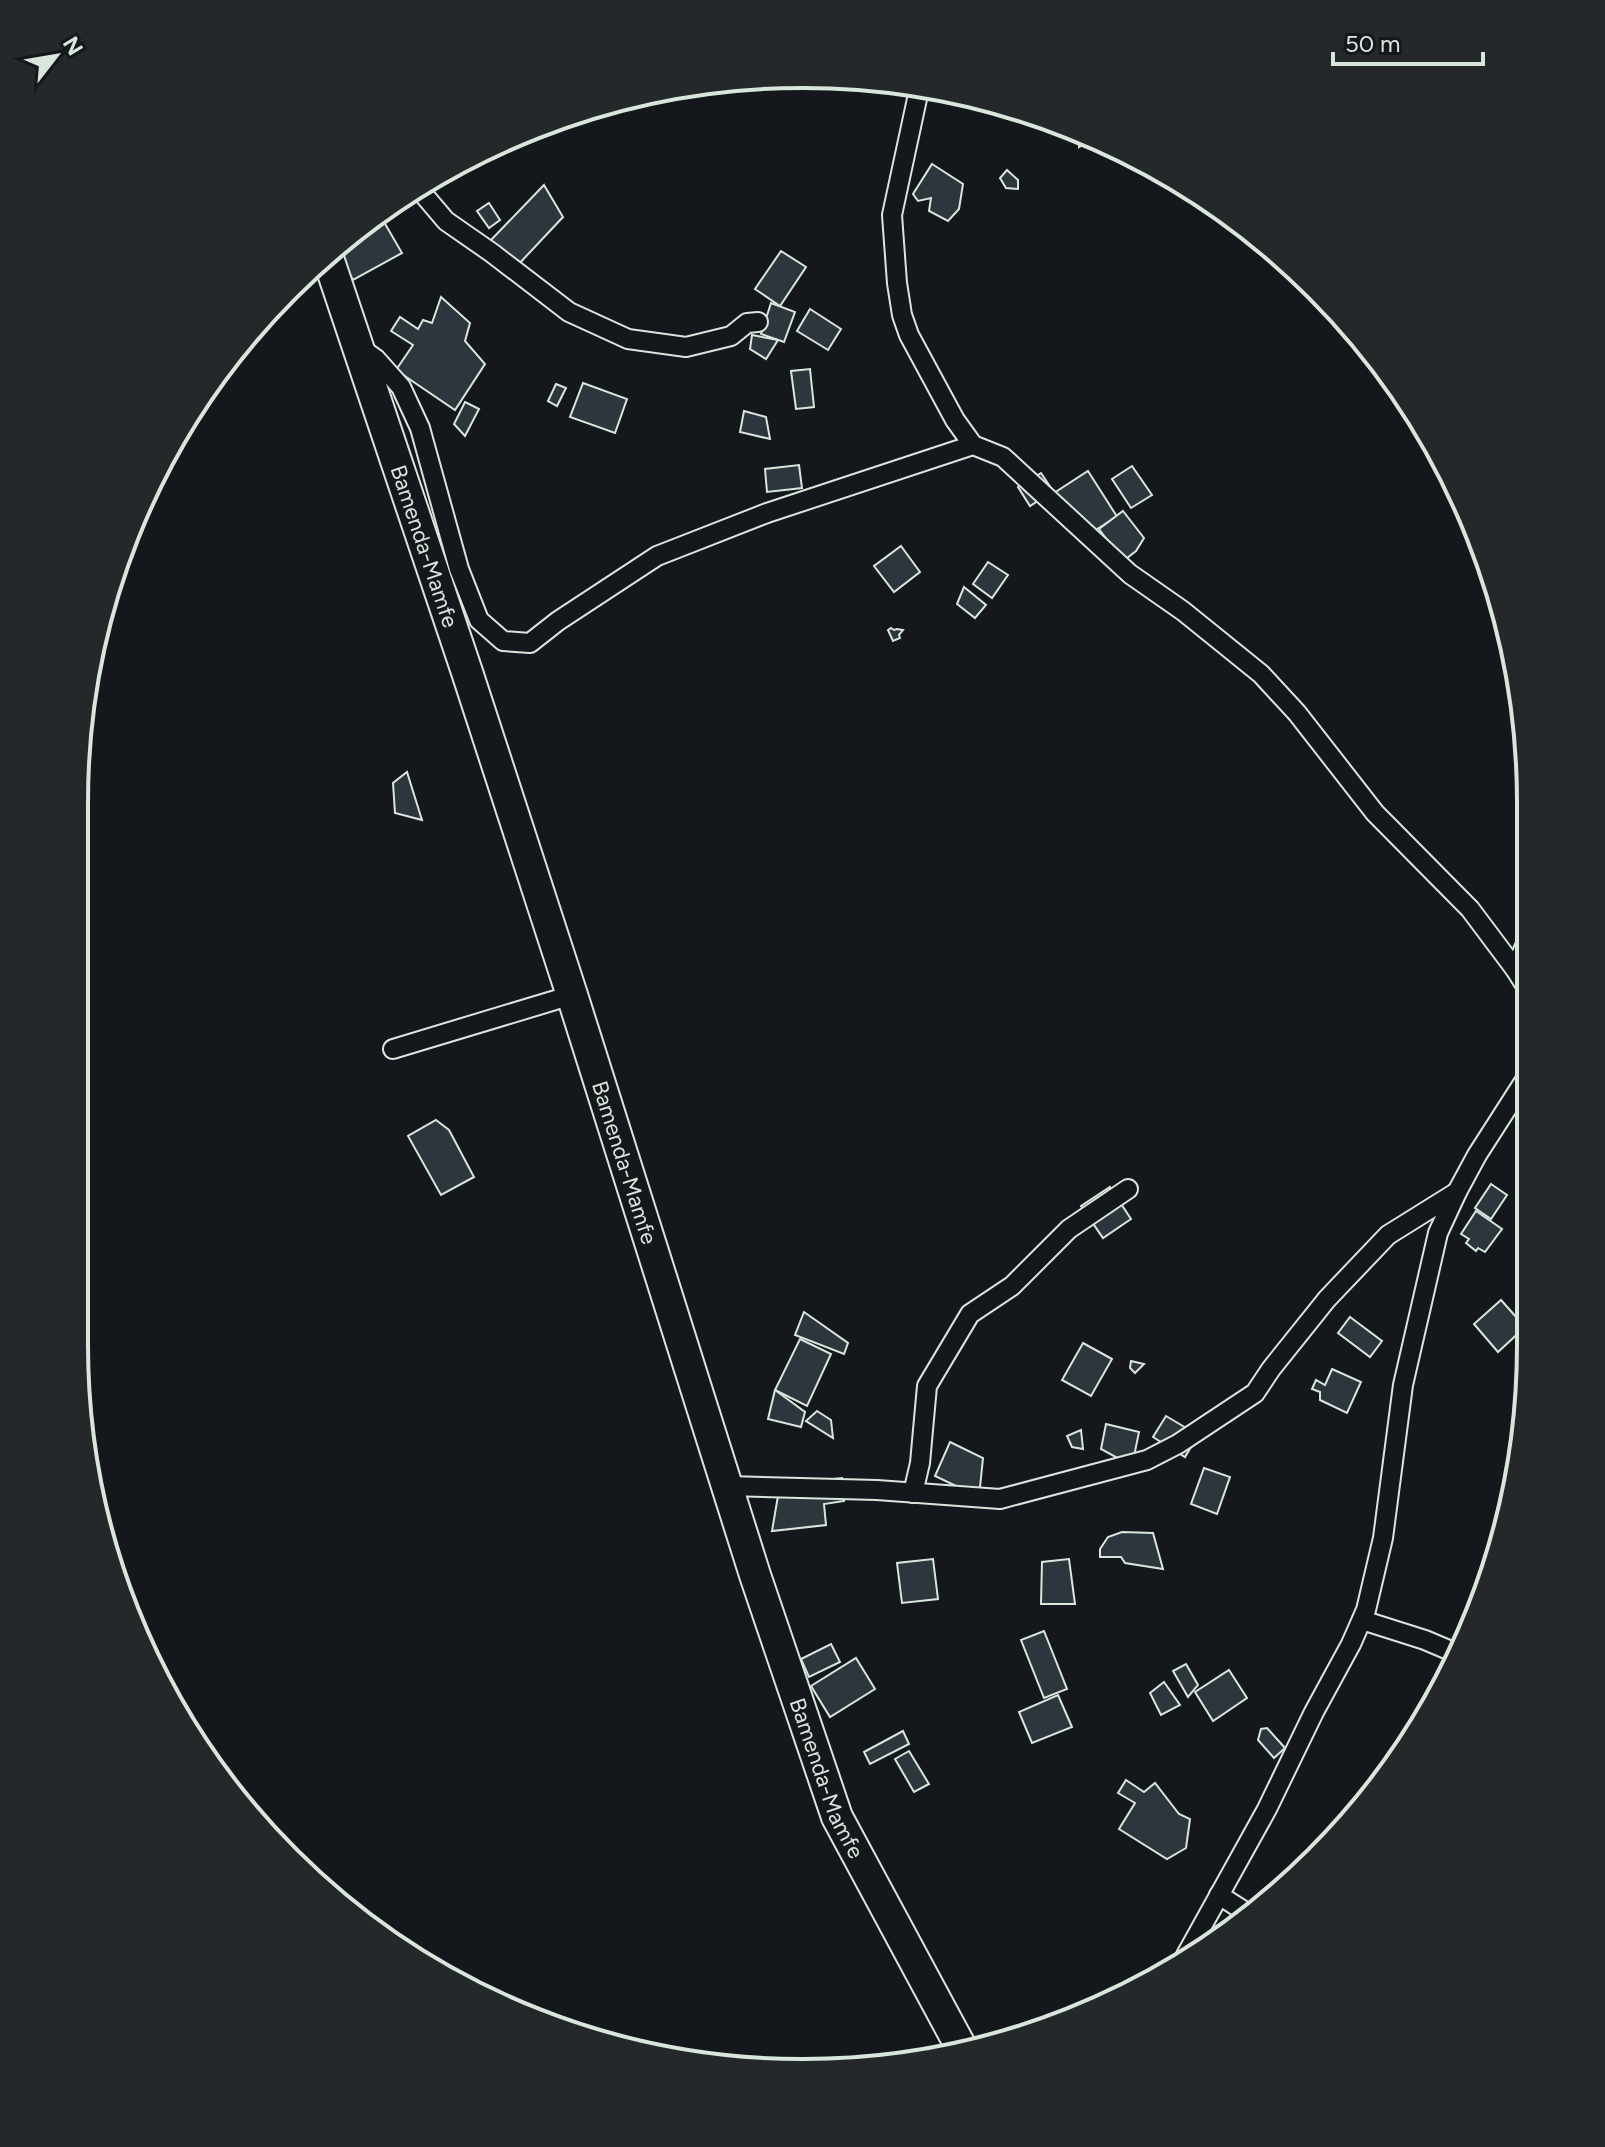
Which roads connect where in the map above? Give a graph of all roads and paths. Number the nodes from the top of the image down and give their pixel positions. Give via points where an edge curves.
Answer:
1 (917, 98) edge
2 (425, 196) edge
3 (331, 265) edge
4 (758, 322) dead end
5 (358, 346) junction
6 (973, 445) junction
7 (1517, 964) edge
8 (1515, 969) junction
9 (1517, 972) edge
10 (572, 995) junction
11 (393, 1049) dead end
12 (1517, 1093) edge
13 (1128, 1189) dead end
14 (1457, 1192) junction
15 (727, 1486) junction
16 (913, 1493) junction
17 (1362, 1620) junction
18 (1448, 1650) edge
19 (1219, 1895) junction
20 (1240, 1909) edge
21 (1193, 1943) edge
22 (958, 2041) edge

1 - 6 street via 892,215 902,315
2 - 4 street via 446,221 569,312 628,339 686,347 731,336 747,323
3 - 5 highway, Bamenda-Mamfe
5 - 6 street via 401,387 420,428 459,569 479,620 503,641 530,643 657,556 767,513
5 - 10 highway, Bamenda-Mamfe
6 - 8 street via 1003,457 1130,574 1261,674 1375,813 1470,909
7 - 8 street
8 - 9 street
10 - 11 street
10 - 15 highway, Bamenda-Mamfe
12 - 14 street
13 - 16 street via 1069,1229 1012,1286 970,1314 927,1386
14 - 16 street via 1388,1235 1327,1299 1255,1393 1178,1444 1147,1460 1000,1499
14 - 17 street via 1438,1233 1413,1339 1383,1538
15 - 16 street
15 - 22 highway, Bamenda-Mamfe via 837,1817
17 - 18 street
17 - 19 street
19 - 20 street
19 - 21 street

